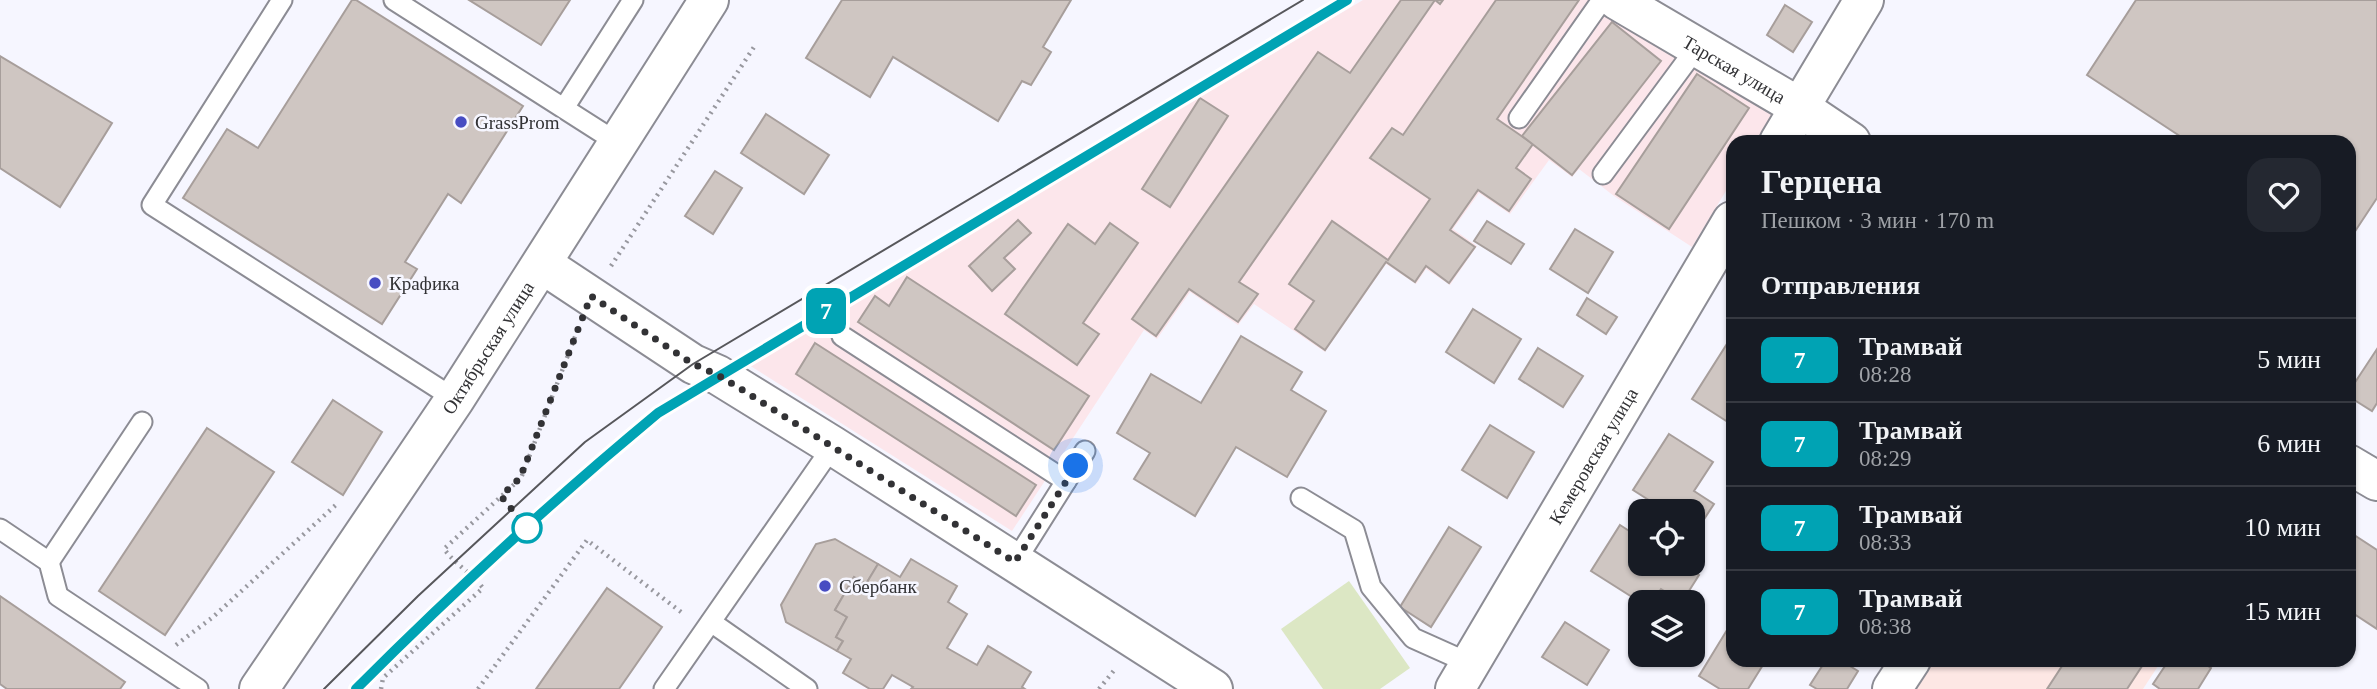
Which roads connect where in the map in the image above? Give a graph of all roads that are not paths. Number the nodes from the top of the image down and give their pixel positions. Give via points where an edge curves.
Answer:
1 (282, 0) edge
2 (394, 0) edge
3 (633, 0) edge
4 (709, 0) edge
5 (1602, 0) edge
6 (1617, 0) edge
7 (1864, 0) edge
8 (1697, 47) junction
9 (1800, 107) junction
10 (564, 108) junction
11 (1519, 118) dead end
12 (1783, 135) edge
13 (1841, 135) edge
14 (618, 143) junction
15 (1603, 174) dead end
16 (1726, 231) edge
17 (542, 264) junction
18 (842, 336) dead end
19 (455, 399) junction
20 (142, 422) dead end
21 (833, 446) junction
22 (1085, 451) dead end
23 (2356, 469) edge
24 (1066, 481) junction
25 (2377, 481) edge
26 (1301, 498) dead end
27 (0, 529) edge
28 (48, 562) junction
29 (1015, 562) junction
30 (708, 626) junction
31 (1906, 667) edge
32 (1463, 676) edge
33 (198, 689) edge
34 (259, 689) edge
35 (664, 689) edge
36 (807, 689) edge
37 (1213, 689) edge
38 (1892, 689) edge

1 - 19 lane via 152,205
2 - 10 lane
3 - 10 lane
4 - 14 street, Октябрьская улица
5 - 11 lane
6 - 8 street, Тарская улица
7 - 9 street
8 - 9 street, Тарская улица
8 - 15 lane
9 - 12 street
9 - 13 street, Тарская улица
10 - 14 lane
14 - 17 street, Октябрьская улица
16 - 32 street, Кемеровская улица
17 - 19 street, Октябрьская улица
17 - 21 street via 693,364
18 - 24 lane
19 - 34 street, Октябрьская улица
20 - 28 lane
21 - 29 street
21 - 30 lane
22 - 24 lane
23 - 25 street
24 - 29 lane
26 - 32 lane via 1354,530 1371,587 1413,638
27 - 28 lane
28 - 33 lane via 58,596
29 - 37 street
30 - 35 lane
30 - 36 lane
31 - 38 street

